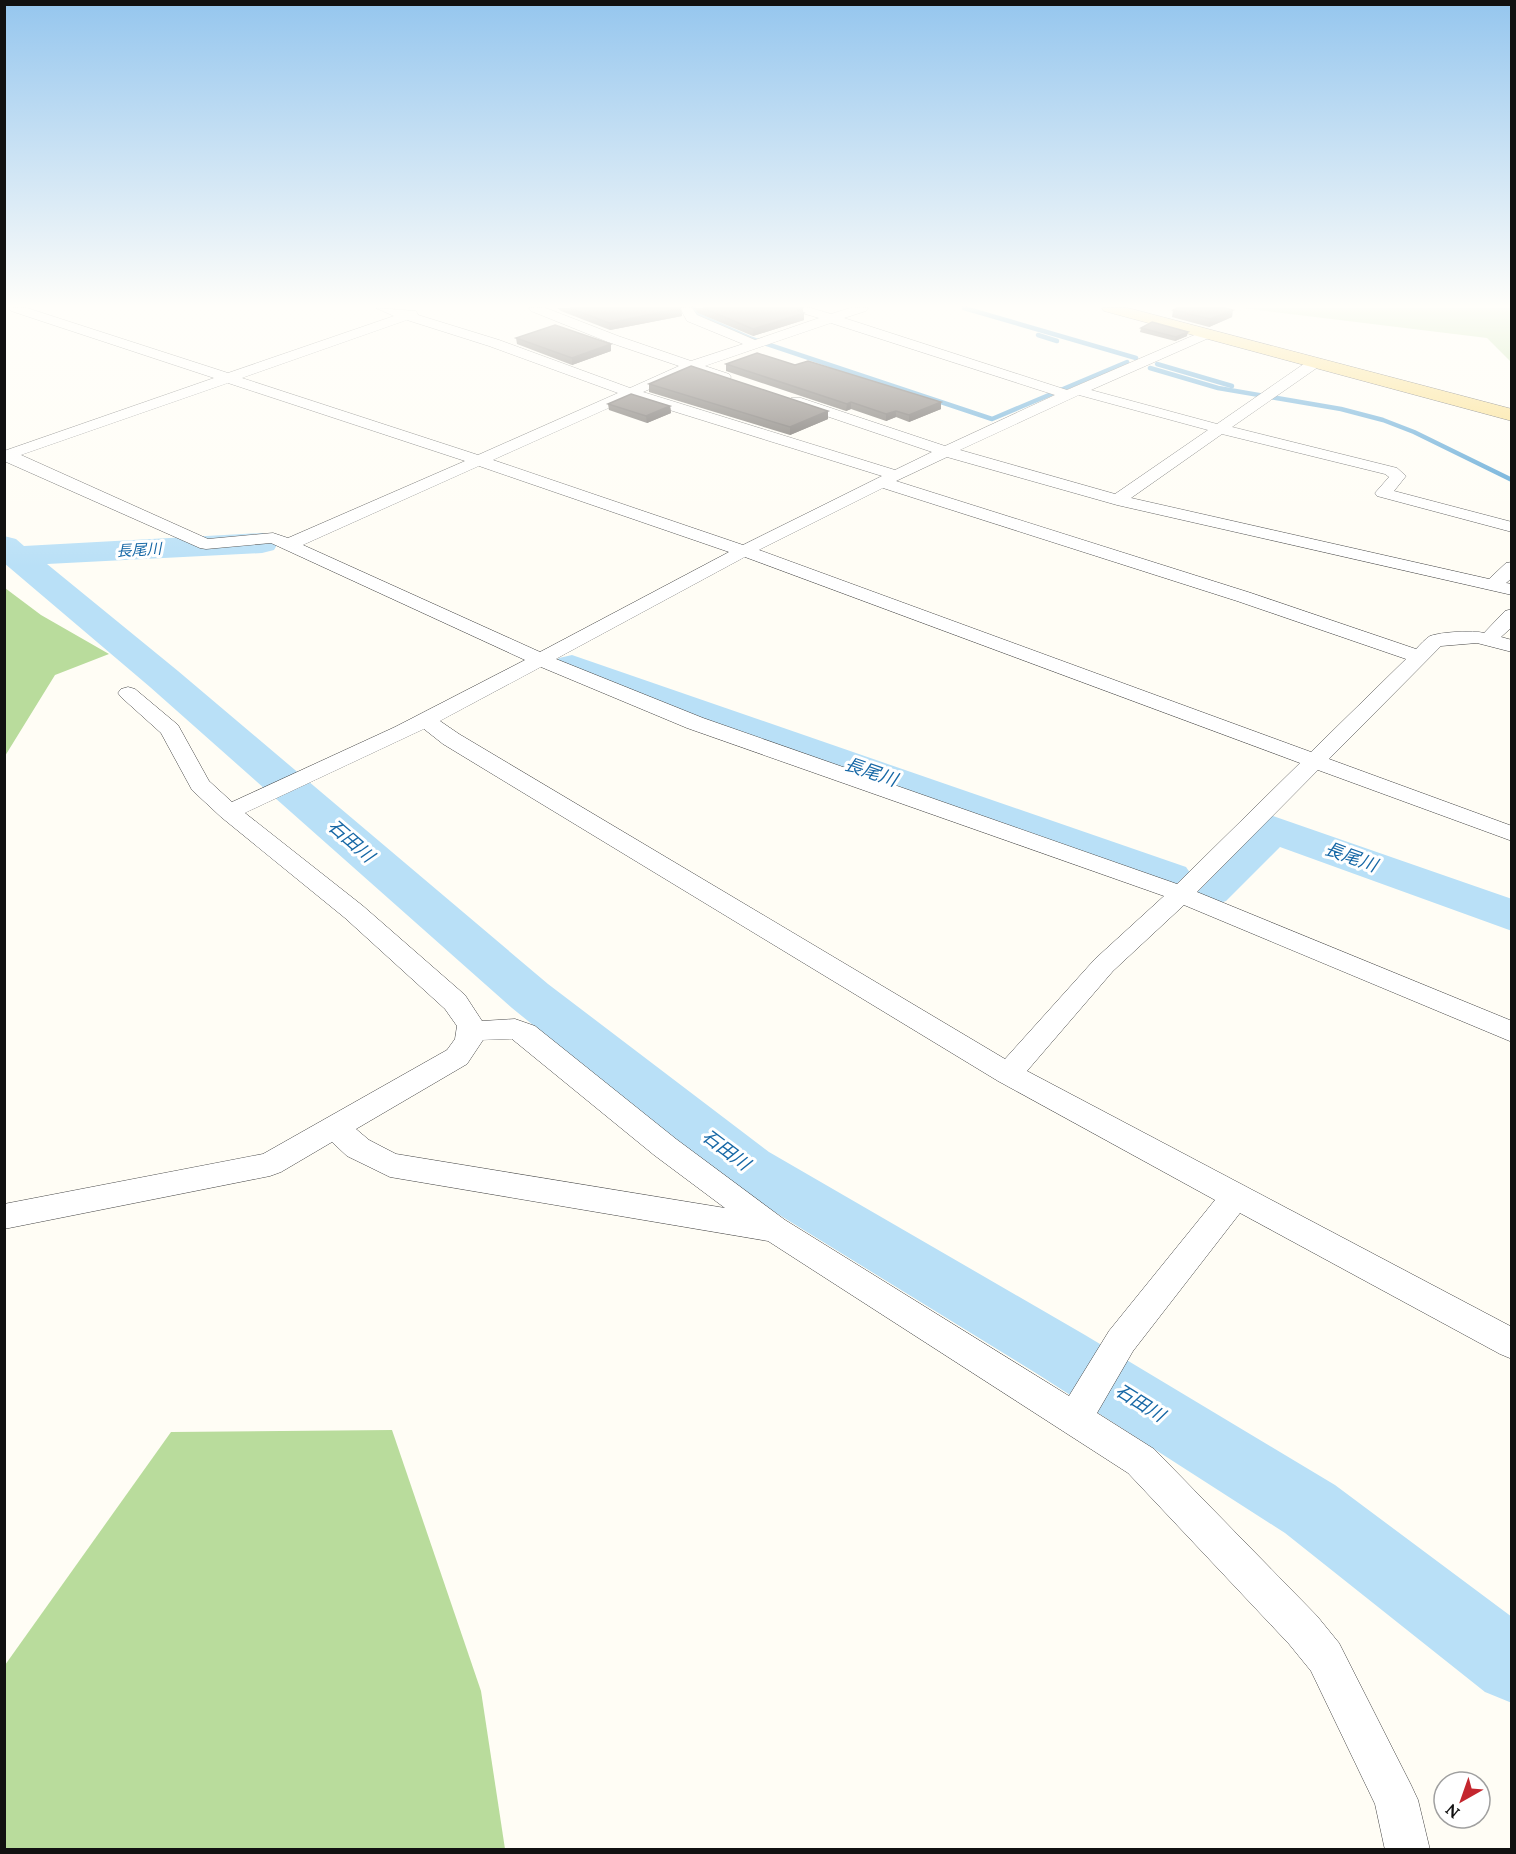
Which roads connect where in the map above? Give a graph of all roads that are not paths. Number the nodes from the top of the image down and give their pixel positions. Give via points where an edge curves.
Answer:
1 (178, 395) edge
2 (281, 395) edge
3 (627, 395) edge
4 (635, 395) edge
5 (1066, 395) edge
6 (1081, 395) edge
7 (1270, 395) edge
8 (1436, 395) edge
9 (781, 396) edge
10 (1512, 415) edge
11 (1220, 429) junction
12 (945, 451) junction
13 (6, 455) edge
14 (478, 460) junction
15 (888, 478) junction
16 (1117, 500) junction
17 (1512, 527) edge
18 (288, 545) junction
19 (744, 551) junction
20 (1512, 567) edge
21 (1493, 585) junction
22 (1512, 590) edge
23 (1512, 615) edge
24 (1489, 639) junction
25 (1512, 646) edge
26 (1419, 657) junction
27 (543, 661) junction
28 (128, 693) dead end
29 (425, 720) junction
30 (1316, 762) junction
31 (240, 807) junction
32 (1512, 834) edge
33 (1180, 894) junction
34 (471, 1031) junction
35 (1512, 1032) edge
36 (1008, 1074) junction
37 (335, 1127) junction
38 (1236, 1196) junction
39 (4, 1217) edge
40 (775, 1229) junction
41 (1512, 1344) edge
42 (1074, 1419) junction
43 (1408, 1850) edge

1 - 13 street
2 - 14 street
3 - 14 street
4 - 15 street
5 - 12 street
6 - 11 street
7 - 11 street
8 - 10 main road
9 - 12 street
11 - 16 street
11 - 17 street via 1390,471 1398,476 1383,493
12 - 15 street
12 - 16 street
13 - 18 street via 206,544 273,538
14 - 18 street
14 - 19 street
15 - 19 street
15 - 26 street
16 - 21 street
18 - 27 street
19 - 27 street
19 - 30 street
20 - 21 street
21 - 22 street
23 - 24 street
24 - 25 street
24 - 26 street via 1435,641
26 - 30 street
27 - 29 street
27 - 33 street via 694,723
28 - 31 street via 170,730 200,785
29 - 31 street
29 - 36 street
30 - 32 street
30 - 33 street
31 - 34 street via 455,1002
33 - 35 street
33 - 36 street via 1104,965
34 - 37 street via 457,1057
34 - 40 street via 515,1029 525,1033 665,1147
36 - 38 street
37 - 39 street via 270,1164
37 - 40 street via 357,1148 390,1166
38 - 41 street
38 - 42 street via 1121,1341
40 - 42 street
42 - 43 street via 1142,1461 1325,1657 1396,1800

